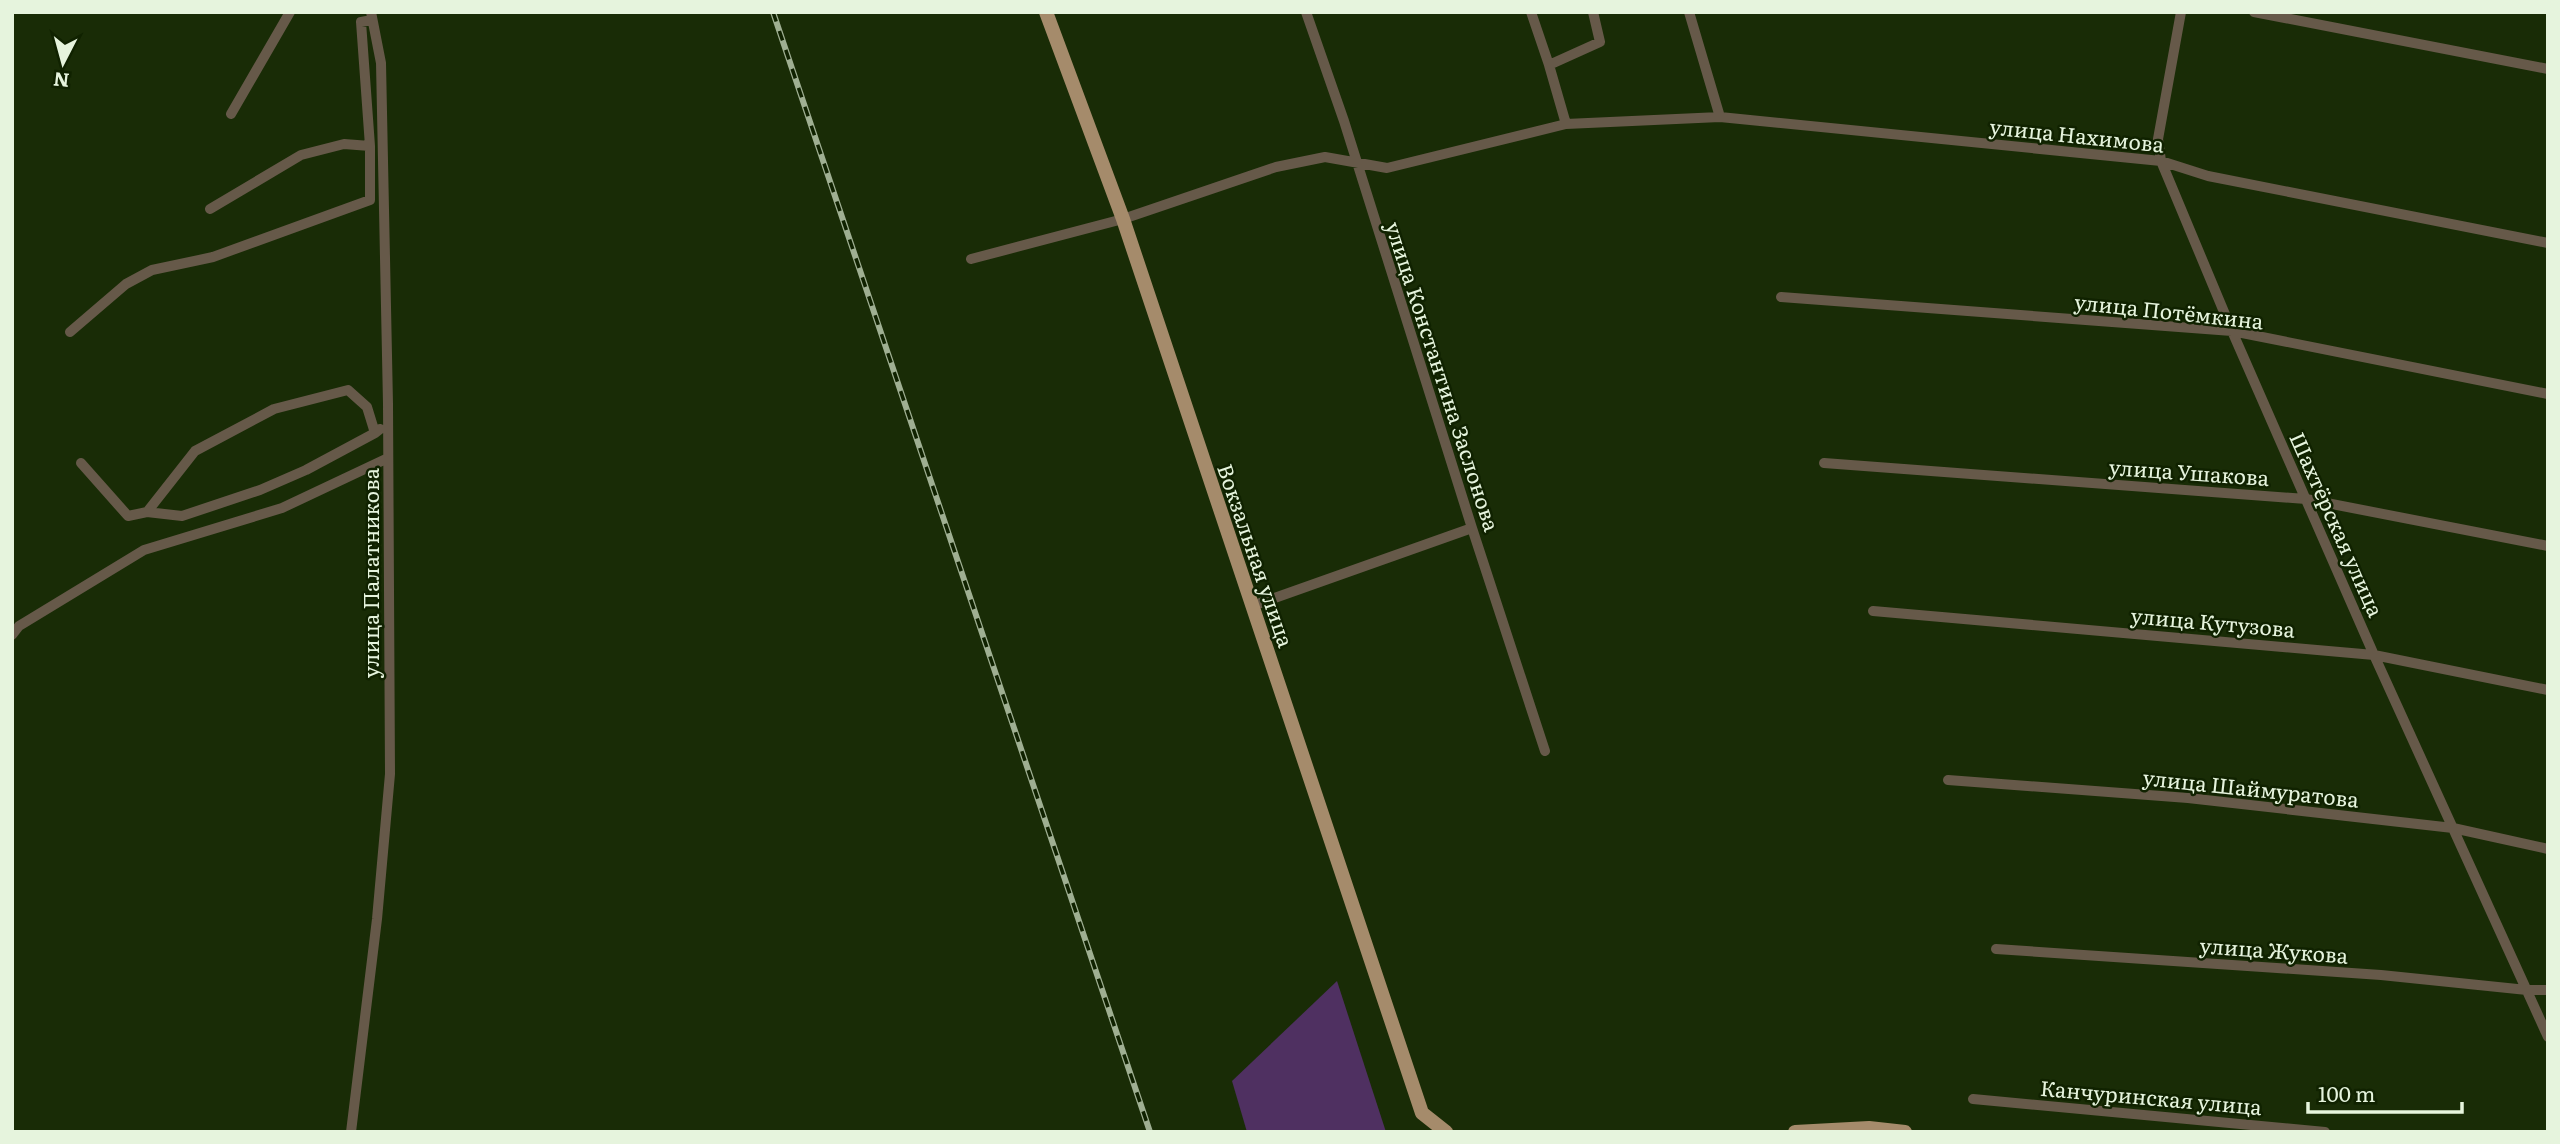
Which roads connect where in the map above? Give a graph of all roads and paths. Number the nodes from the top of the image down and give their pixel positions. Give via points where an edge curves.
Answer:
1 (290, 12) edge
2 (1046, 12) edge
3 (1306, 12) edge
4 (1531, 12) edge
5 (1592, 12) edge
6 (1689, 12) edge
7 (2181, 12) edge
8 (2254, 12) edge
9 (372, 16) edge
10 (1549, 65) junction
11 (2548, 69) edge
12 (231, 114) dead end
13 (1720, 117) junction
14 (1566, 124) junction
15 (370, 146) junction
16 (2161, 161) junction
17 (1355, 162) junction
18 (209, 209) dead end
19 (1123, 219) junction
20 (2548, 243) edge
21 (971, 259) dead end
22 (1781, 297) dead end
23 (2232, 331) junction
24 (70, 332) dead end
25 (2548, 394) edge
26 (388, 424) junction
27 (375, 433) junction
28 (388, 457) junction
29 (81, 463) dead end
30 (1824, 463) dead end
31 (2306, 499) junction
32 (147, 512) junction
33 (1472, 528) junction
34 (2548, 545) edge
35 (1252, 606) junction
36 (1872, 611) dead end
37 (12, 635) edge
38 (2374, 655) junction
39 (2548, 690) edge
40 (1545, 751) dead end
41 (1948, 780) dead end
42 (2453, 828) junction
43 (2548, 849) edge
44 (1996, 949) dead end
45 (2527, 990) junction
46 (2548, 990) edge
47 (2548, 1037) edge
48 (1973, 1098) dead end
49 (1422, 1113) junction
50 (351, 1132) edge
51 (1432, 1132) edge
52 (1446, 1132) edge
53 (1795, 1132) edge
54 (1905, 1132) edge
55 (2325, 1132) edge

1 - 12 street
2 - 19 main road, Вокзальная улица
3 - 17 street, улица Константина Заслонова
4 - 10 street
5 - 10 street via 1600,42
6 - 13 street
7 - 16 street, Шахтёрская улица via 2158,139
8 - 11 street
9 - 15 street via 361,22
9 - 26 street, улица Палатникова via 381,63
10 - 14 street
13 - 14 street, улица Нахимова
13 - 16 street, улица Нахимова
14 - 17 street, улица Нахимова via 1387,168
15 - 18 street via 344,144 301,155
15 - 24 street via 370,200 213,257 152,270 126,284
16 - 20 street, улица Нахимова via 2208,176
16 - 23 street, Шахтёрская улица
17 - 19 street, улица Нахимова via 1325,157 1276,167
17 - 33 street, улица Константина Заслонова
19 - 21 street, улица Нахимова
19 - 35 main road, Вокзальная улица
22 - 23 street, улица Потёмкина
23 - 25 street, улица Потёмкина
23 - 31 street, Шахтёрская улица
26 - 27 street
26 - 28 street, улица Палатникова
27 - 32 street via 260,490 182,516
27 - 32 street via 367,407 348,390 274,409 195,451
28 - 37 street via 282,508 144,550 19,626
28 - 50 street, улица Палатникова via 390,774
29 - 32 street via 128,516
30 - 31 street, улица Ушакова
31 - 34 street, улица Ушакова
31 - 38 street, Шахтёрская улица
33 - 35 street
33 - 40 street, улица Константина Заслонова
35 - 49 main road, Вокзальная улица
36 - 38 street, улица Кутузова
38 - 39 street, улица Кутузова
38 - 42 street, Шахтёрская улица
41 - 42 street, улица Шаймуратова via 2188,798
42 - 43 street, улица Шаймуратова
42 - 45 street, Шахтёрская улица
44 - 45 street, улица Жукова via 2381,975
45 - 46 street, улица Жукова
45 - 47 street, Шахтёрская улица
48 - 55 street, Канчуринская улица
49 - 51 street
49 - 52 main road
53 - 54 main road via 1869,1128

